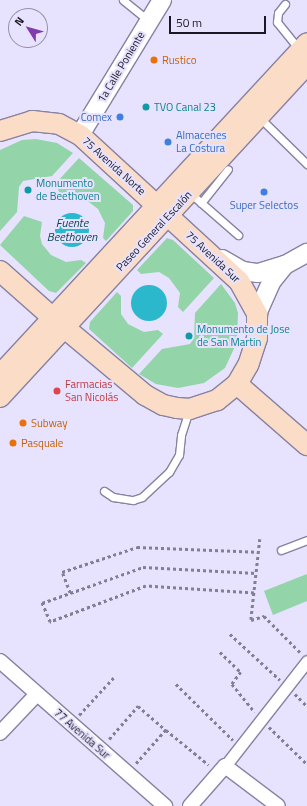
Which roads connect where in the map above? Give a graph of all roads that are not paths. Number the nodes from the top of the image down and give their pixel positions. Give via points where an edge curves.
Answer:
1 (122, 0) edge
2 (162, 0) edge
3 (285, 4) dead end
4 (149, 21) junction
5 (305, 52) edge
6 (258, 116) junction
7 (0, 131) edge
8 (80, 135) junction
9 (307, 164) edge
10 (228, 169) dead end
11 (195, 198) junction
12 (163, 211) junction
13 (238, 235) dead end
14 (307, 252) edge
15 (210, 254) junction
16 (285, 265) junction
17 (0, 271) edge
18 (257, 314) junction
19 (59, 323) junction
20 (0, 375) edge
21 (237, 384) junction
22 (0, 397) edge
23 (190, 408) junction
24 (307, 445) edge
25 (104, 492) dead end
26 (307, 540) edge
27 (281, 550) dead end
28 (307, 660) edge
29 (0, 661) edge
30 (36, 695) junction
31 (0, 733) edge
32 (222, 770) junction
33 (165, 806) edge
34 (190, 806) edge
35 (278, 806) edge

1 - 4 lane
2 - 4 street, 1a Calle Poniente
3 - 5 lane via 278,13 277,22
4 - 8 street, 1a Calle Poniente
5 - 6 main road, Paseo General Escalón
5 - 12 main road, Paseo General Escalón
6 - 9 lane
6 - 11 main road, Paseo General Escalón
7 - 8 main road, 75 Avenida Norte via 32,121 59,124
8 - 12 main road, 75 Avenida Norte
10 - 11 lane
11 - 12 main road, Paseo General Escalón
11 - 13 lane
12 - 15 main road, 75 Avenida Sur
12 - 19 main road, Paseo General Escalón
14 - 16 street
15 - 16 street via 250,273 264,272
15 - 18 main road, 75 Avenida Sur via 240,281
16 - 18 street via 272,282
17 - 19 main road
18 - 21 main road, 75 Avenida Sur via 257,338 248,365
19 - 20 main road, Paseo General Escalón
19 - 22 main road, Paseo General Escalón
19 - 23 main road, 75 Avenida Sur via 145,395 163,405
21 - 23 main road, 75 Avenida Sur via 217,400
21 - 24 main road
23 - 25 lane via 181,435 178,455 169,472 142,497 133,500 113,497
26 - 27 lane
28 - 32 street
29 - 30 street, 77 Avenida Sur
30 - 31 street
30 - 33 street, 77 Avenida Sur
32 - 34 street
32 - 35 street

